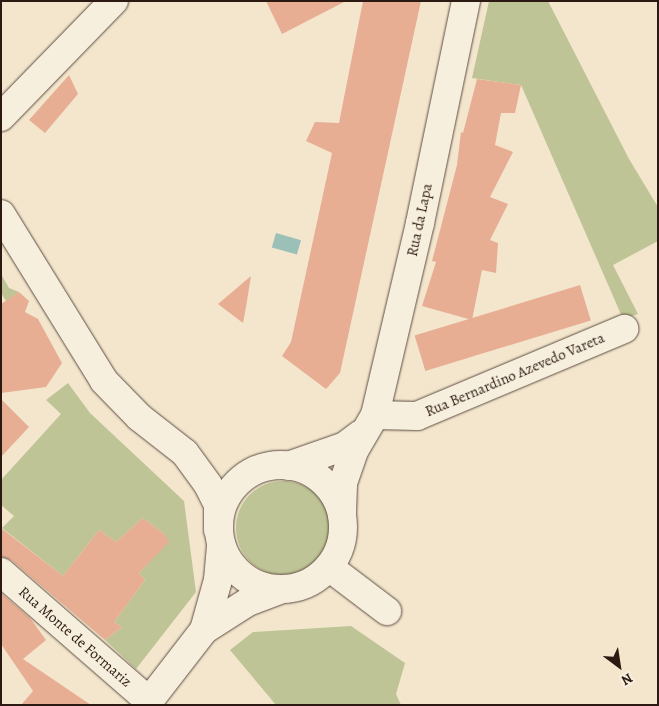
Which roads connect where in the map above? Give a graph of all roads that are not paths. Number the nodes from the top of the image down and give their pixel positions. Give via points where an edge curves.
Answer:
1 (114, 1) edge
2 (466, 1) edge
3 (1, 118) edge
4 (1, 214) edge
5 (624, 329) dead end
6 (368, 425) junction
7 (185, 453) junction
8 (278, 466) junction
9 (342, 514) junction
10 (220, 537) junction
11 (328, 567) junction
12 (1, 572) edge
13 (280, 590) junction
14 (387, 611) dead end
15 (204, 630) junction
16 (147, 703) edge

1 - 3 street
2 - 6 street, Rua da Lapa via 420,223
4 - 7 street via 104,380 139,417
5 - 6 street, Rua Bernardino Azevedo Vareta via 417,416
6 - 8 street via 345,446
6 - 9 street, Rua da Lapa via 343,483
7 - 8 street via 220,468
7 - 10 street via 218,505
8 - 9 street via 308,471 324,482
8 - 10 street via 238,482 227,496
9 - 11 street via 343,533 338,551
10 - 13 street via 235,569 246,579 262,587
10 - 15 street via 218,580
11 - 13 street via 315,579 298,587
11 - 14 street
12 - 16 street, Rua Monte de Formariz
13 - 15 street via 248,602
15 - 16 street

